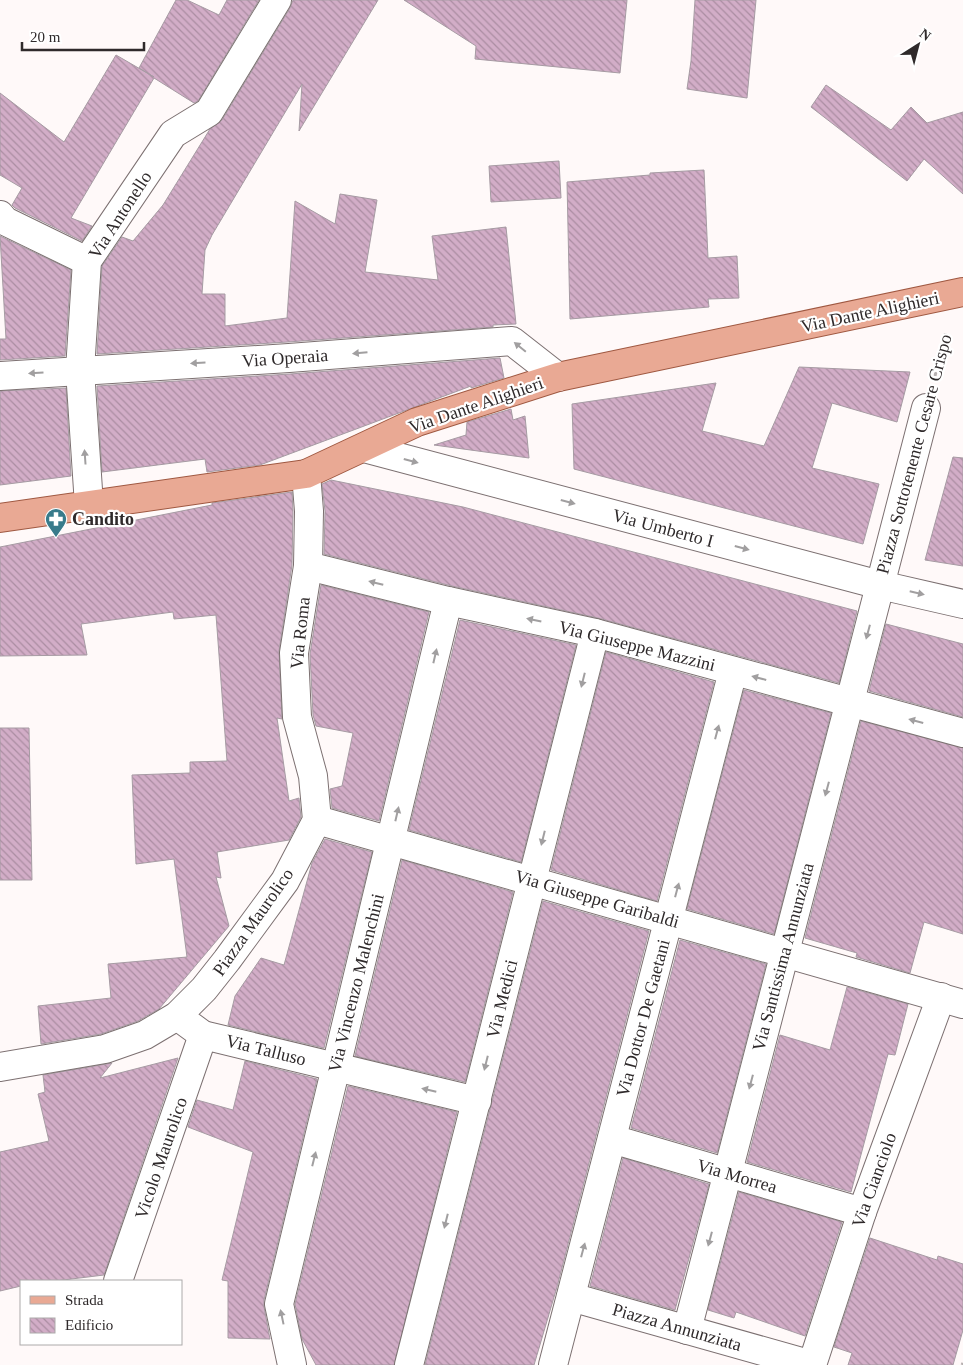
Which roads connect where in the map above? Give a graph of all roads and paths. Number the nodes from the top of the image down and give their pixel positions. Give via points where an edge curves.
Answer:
1 (277, 0) edge
2 (0, 215) edge
3 (87, 261) junction
4 (959, 293) edge
5 (80, 370) junction
6 (0, 376) edge
7 (558, 377) junction
8 (926, 408) joint
9 (364, 448) junction
10 (306, 474) junction
11 (89, 505) junction
12 (0, 518) edge
13 (308, 566) junction
14 (880, 585) junction
15 (448, 601) junction
16 (963, 604) edge
17 (595, 633) junction
18 (733, 671) junction
19 (850, 702) junction
20 (963, 733) edge
21 (317, 820) junction
22 (391, 840) junction
23 (532, 881) junction
24 (669, 919) junction
25 (784, 953) junction
26 (952, 1000) edge
27 (177, 1016) junction
28 (203, 1035) junction
29 (0, 1067) edge
30 (336, 1068) junction
31 (477, 1101) junction
32 (612, 1139) junction
33 (727, 1173) junction
34 (862, 1212) junction
35 (118, 1280) edge
36 (571, 1298) junction
37 (686, 1330) junction
38 (292, 1365) edge
39 (409, 1365) edge
40 (553, 1365) edge
41 (812, 1365) edge

1 - 3 street, Via Antonello via 209,112 173,134
2 - 3 street via 5,221
3 - 5 street, Via Antonello
4 - 7 main road, Via Dante Alighieri
4 - 8 path, Piazza Sottotenente Cesare Crispo
5 -> 6 street, Via Operaia
7 -> 5 street, Via Operaia via 512,341
11 -> 5 street, Via Antonello
7 - 9 main road, Via Dante Alighieri via 417,422
8 - 14 street, Piazza Sottotenente Cesare Crispo
9 - 10 main road, Via Dante Alighieri
9 -> 14 street, Via Umberto I
10 - 11 main road, Via Dante Alighieri
10 - 13 street, Via Roma
11 - 12 main road, Via Dante Alighieri
15 -> 13 street, Via Giuseppe Mazzini
13 - 21 street, Via Roma via 294,653 297,717 313,776
14 -> 16 street, Via Umberto I
14 -> 19 street, Via Santissima Annunziata
17 -> 15 street, Via Giuseppe Mazzini
22 -> 15 street, Via Vincenzo Malenchini
17 - 18 street, Via Giuseppe Mazzini
17 -> 23 street, Via Medici
19 -> 18 street, Via Giuseppe Mazzini
24 -> 18 street, Via Dottor De Gaetani
20 -> 19 street, Via Giuseppe Mazzini
19 -> 25 street, Via Santissima Annunziata
21 - 22 street, Via Giuseppe Garibaldi
21 - 27 street, Piazza Maurolico via 285,881 228,960
22 - 23 street, Via Giuseppe Garibaldi
22 - 30 street, Via Vincenzo Malenchini
23 - 24 street, Via Giuseppe Garibaldi
23 -> 31 street, Via Medici
24 - 25 street, Via Giuseppe Garibaldi
24 - 32 street, Via Dottor De Gaetani
25 - 26 street, Via Giuseppe Garibaldi
25 -> 33 street, Via Santissima Annunziata
26 - 34 street, Via Cianciolo
27 - 28 street, Via Talluso
27 - 29 street, Piazza Maurolico via 145,1035 105,1049
28 - 30 street, Via Talluso
28 - 35 street, Vicolo Maurolico
31 -> 30 street, Via Talluso
38 -> 30 street, Via Vincenzo Malenchini via 279,1304
31 -> 39 street, Via Medici
32 - 33 street, Via Morrea
36 -> 32 street, Via Dottor De Gaetani
33 - 34 street, Via Morrea
33 -> 37 street, Via Santissima Annunziata
34 - 41 street, Via Cianciolo
36 - 37 street, Piazza Annunziata
36 - 40 street, Via Dottor De Gaetani
37 - 41 street, Piazza Annunziata

